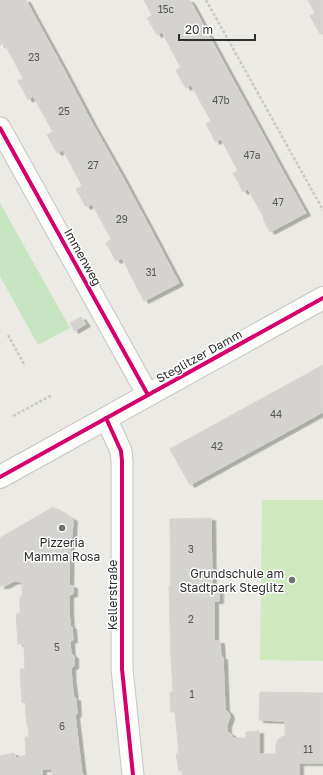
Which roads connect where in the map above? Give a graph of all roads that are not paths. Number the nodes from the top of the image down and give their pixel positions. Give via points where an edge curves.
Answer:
1 (0, 128) edge
2 (323, 298) edge
3 (148, 395) junction
4 (106, 418) junction
5 (0, 477) edge
6 (133, 775) edge

1 - 3 street, Immenweg
2 - 3 main road, Steglitzer Damm
3 - 4 main road, Steglitzer Damm
4 - 5 main road, Steglitzer Damm
4 - 6 street, Kellerstraße via 121,451 122,462 122,669

